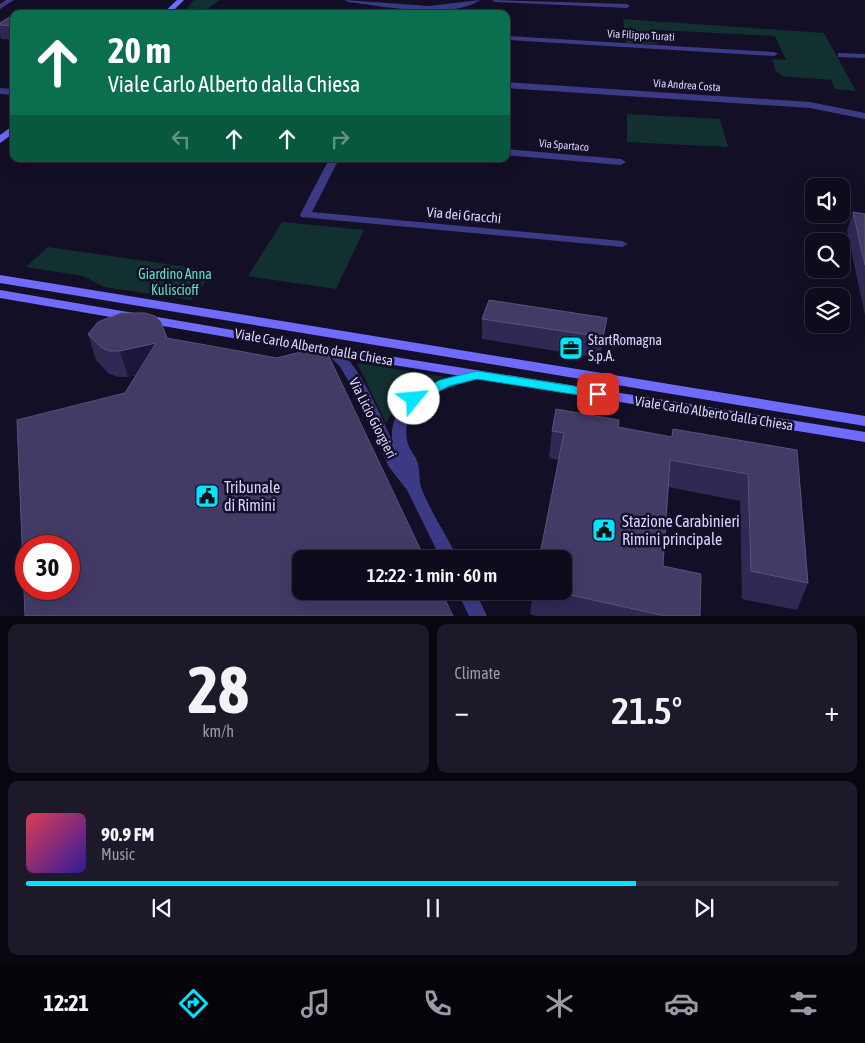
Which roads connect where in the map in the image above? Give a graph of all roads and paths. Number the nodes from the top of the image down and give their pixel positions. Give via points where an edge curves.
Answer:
1 (12, 0) edge
2 (181, 0) edge
3 (348, 0) edge
4 (477, 0) edge
5 (494, 0) edge
6 (378, 2) edge
7 (628, 6) dead end
8 (0, 7) edge
9 (170, 10) edge
10 (411, 10) edge
11 (510, 38) edge
12 (774, 54) dead end
13 (842, 55) dead end
14 (865, 56) edge
15 (510, 85) edge
16 (865, 116) edge
17 (10, 131) edge
18 (0, 140) edge
19 (510, 152) edge
20 (332, 162) edge
21 (621, 162) dead end
22 (622, 244) dead end
23 (0, 279) edge
24 (0, 294) edge
25 (332, 351) junction
26 (477, 375) junction
27 (865, 421) edge
28 (865, 437) edge
29 (413, 486) junction
30 (445, 550) edge
31 (470, 600) edge
32 (478, 616) edge

1 - 8 street
2 - 9 main road
3 - 6 street
4 - 10 street via 455,6
5 - 7 street
6 - 10 street
11 - 12 street, Via Filippo Turati
13 - 14 street
15 - 16 street, Via Andrea Costa via 810,105
17 - 18 main road
19 - 21 street, Via Spartaco
20 - 22 street, Via dei Gracchi via 305,215
23 - 27 main road, Viale Carlo Alberto dalla Chiesa
24 - 25 main road, Viale Carlo Alberto dalla Chiesa
25 - 26 main road, Viale Carlo Alberto dalla Chiesa
25 - 29 street, Via Licio Giorgieri via 346,365 397,467
26 - 28 main road, Viale Carlo Alberto dalla Chiesa
26 - 29 street, Via Licio Giorgieri via 445,383 414,399 400,418 399,440 409,461
29 - 30 street, Via Licio Giorgieri
31 - 32 street

